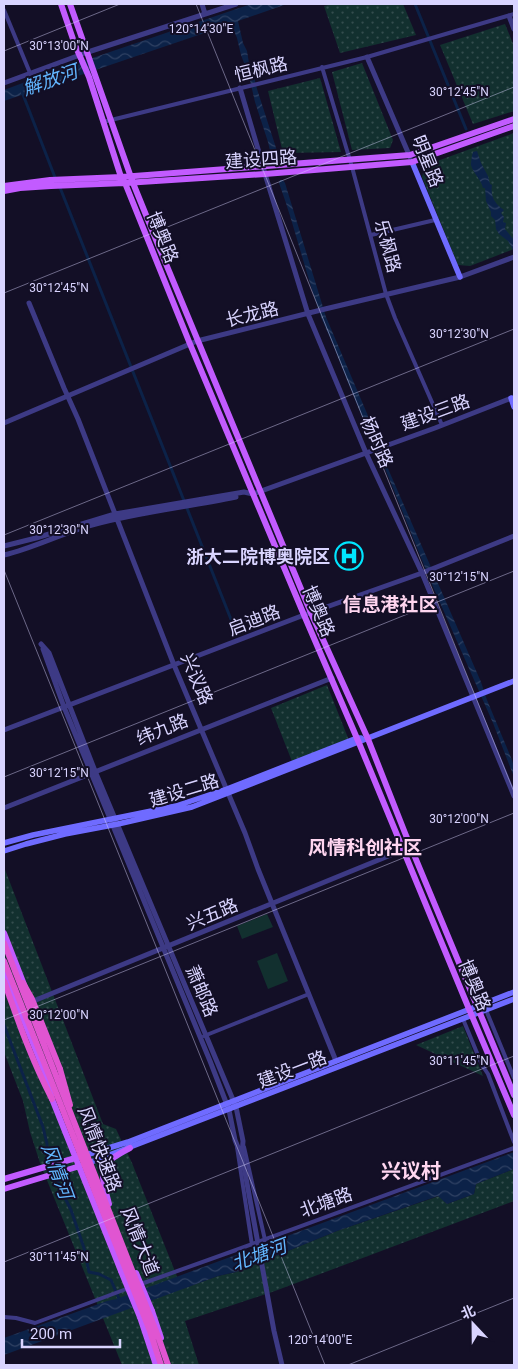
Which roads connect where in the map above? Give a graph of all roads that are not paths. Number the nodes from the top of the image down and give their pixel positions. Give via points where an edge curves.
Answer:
1 (61, 4) edge
2 (70, 4) edge
3 (202, 4) edge
4 (236, 4) edge
5 (4, 10) edge
6 (205, 14) junction
7 (512, 15) edge
8 (514, 29) edge
9 (89, 54) junction
10 (81, 57) junction
11 (366, 57) junction
12 (322, 68) junction
13 (30, 73) junction
14 (92, 76) junction
15 (4, 83) edge
16 (240, 88) junction
17 (514, 119) edge
18 (111, 120) junction
19 (103, 122) junction
20 (514, 126) edge
21 (410, 154) junction
22 (349, 159) junction
23 (412, 162) junction
24 (263, 166) junction
25 (352, 167) junction
26 (264, 174) junction
27 (123, 180) junction
28 (132, 180) junction
29 (50, 183) junction
30 (4, 186) edge
31 (4, 191) edge
32 (435, 220) junction
33 (371, 235) junction
34 (514, 257) edge
35 (460, 277) junction
36 (386, 294) junction
37 (29, 303) dead end
38 (308, 314) junction
39 (198, 341) junction
40 (190, 344) junction
41 (68, 396) junction
42 (512, 398) edge
43 (514, 407) edge
44 (4, 423) edge
45 (442, 425) junction
46 (366, 453) junction
47 (257, 493) junction
48 (116, 516) junction
49 (514, 536) edge
50 (4, 545) edge
51 (6, 554) edge
52 (423, 572) junction
53 (307, 614) junction
54 (41, 644) dead end
55 (174, 665) junction
56 (332, 678) junction
57 (514, 682) edge
58 (476, 696) junction
59 (66, 706) junction
60 (202, 729) junction
61 (4, 730) edge
62 (368, 739) junction
63 (358, 740) junction
64 (93, 772) junction
65 (227, 791) junction
66 (514, 796) edge
67 (4, 808) edge
68 (114, 822) junction
69 (4, 843) edge
70 (403, 850) junction
71 (4, 851) edge
72 (272, 904) junction
73 (4, 933) edge
74 (4, 943) edge
75 (166, 948) junction
76 (7, 961) edge
77 (4, 971) edge
78 (4, 981) edge
79 (514, 992) edge
80 (309, 994) junction
81 (514, 999) edge
82 (31, 1002) junction
83 (481, 1010) junction
84 (470, 1012) junction
85 (463, 1019) junction
86 (203, 1037) junction
87 (337, 1064) junction
88 (514, 1078) edge
89 (514, 1095) edge
90 (52, 1099) junction
91 (235, 1104) junction
92 (70, 1106) junction
93 (227, 1107) junction
94 (514, 1115) edge
95 (236, 1140) junction
96 (243, 1140) junction
97 (514, 1142) edge
98 (130, 1148) junction
99 (514, 1148) edge
100 (89, 1154) junction
101 (242, 1156) junction
102 (76, 1158) junction
103 (92, 1162) junction
104 (80, 1166) junction
105 (4, 1179) edge
106 (4, 1190) edge
107 (109, 1204) junction
108 (265, 1240) junction
109 (258, 1242) junction
110 (252, 1245) junction
111 (4, 1317) edge
112 (156, 1365) edge
113 (161, 1365) edge
114 (169, 1365) edge
115 (282, 1365) edge

1 - 10 main road, 博奥路
2 - 9 main road, 博奥路
3 - 6 street
4 - 6 street
5 - 13 street
6 - 9 street
7 - 8 street
7 - 11 street, 恒枫路
9 - 10 street
9 - 14 main road, 博奥路
10 - 13 street
10 - 14 main road, 博奥路
11 - 12 street, 恒枫路
11 - 21 street, 明星路
12 - 16 street, 恒枫路
12 - 22 street, 乐枫路
13 - 15 street
14 - 18 main road, 博奥路
14 - 19 main road, 博奥路
16 - 18 street, 恒枫路
16 - 24 street, 杨时路
17 - 21 main road, 建设四路
18 - 19 street, 恒枫路
18 - 28 main road, 博奥路
19 - 27 main road, 博奥路
20 - 23 main road, 建设四路
21 - 22 main road, 建设四路
21 - 23 street, 明星路
22 - 24 main road, 建设四路
22 - 25 street, 乐枫路
23 - 25 main road, 建设四路
23 - 32 main road, 明星路
24 - 26 street, 杨时路
24 - 28 main road, 建设四路
25 - 26 main road, 建设四路
25 - 33 street, 乐枫路
26 - 28 main road, 建设四路
26 - 38 street, 杨时路
27 - 28 main road, 建设四路
27 - 29 main road, 建设四路
27 - 40 main road, 博奥路
28 - 39 main road, 博奥路
29 - 30 main road, 建设四路
29 - 31 main road, 建设四路
32 - 33 street
32 - 35 main road, 明星路
33 - 36 street, 乐枫路
34 - 35 street, 长龙路
35 - 36 street, 长龙路
36 - 38 street, 长龙路
36 - 45 street, 乐枫路
37 - 41 street, 兴议路
38 - 39 street, 长龙路
38 - 46 street, 杨时路
39 - 40 street, 长龙路
39 - 47 main road, 博奥路
40 - 41 street, 长龙路
40 - 47 main road, 博奥路
41 - 44 street, 长龙路
41 - 48 street, 兴议路
42 - 43 main road
42 - 45 street, 建设三路
45 - 46 street, 建设三路
46 - 47 street, 建设三路
46 - 52 street, 杨时路
47 - 48 street, 建设三路 via 244,492
47 - 53 main road, 博奥路
48 - 50 street, 建设三路 via 94,519
48 - 51 street, 建设三路
48 - 55 street, 兴议路
49 - 52 street, 启迪路
50 - 51 street
52 - 53 street, 启迪路
52 - 58 street, 杨时路
53 - 55 street, 启迪路
53 - 56 main road, 博奥路
53 - 62 main road, 博奥路
54 - 59 street
55 - 59 street, 启迪路
55 - 60 street, 兴议路
56 - 60 street, 纬九路
56 - 63 main road, 博奥路
57 - 58 main road, 建设二路
58 - 62 main road, 建设二路
58 - 66 street, 杨时路
59 - 61 street, 启迪路
59 - 64 street
60 - 64 street, 纬九路
60 - 65 street, 兴议路
62 - 63 main road, 建设二路
62 - 83 main road, 博奥路
63 - 65 main road, 建设二路
63 - 70 main road, 博奥路
64 - 67 street, 纬九路
64 - 68 street
65 - 68 main road, 建设二路
65 - 72 street, 兴议路
68 - 69 main road, 建设二路
68 - 71 main road, 建设二路
68 - 75 street
70 - 72 street, 兴五路
70 - 84 main road, 博奥路
72 - 75 street, 兴五路
72 - 80 street, 兴议路
73 - 82 main road, 风情大道
74 - 76 highway, 风情快速路, bridge
75 - 82 street, 兴五路
75 - 86 street
76 - 92 highway, bridge via 32,1000 60,1069
76 - 113 highway, 风情快速路, bridge
76 - 114 highway, 风情快速路, bridge
77 - 90 main road, 风情大道 via 47,1078
78 - 90 highway via 24,1038
79 - 83 main road, 建设一路
80 - 86 street
80 - 87 street, 兴议路
81 - 83 main road, 建设一路
82 - 92 main road, 风情大道
83 - 84 main road, 建设一路
83 - 88 street
83 - 89 main road, 博奥路
84 - 85 main road, 建设一路
84 - 87 main road, 建设一路
84 - 94 main road, 博奥路
85 - 87 main road, 建设一路
85 - 97 street
86 - 91 street, 萧邮路
86 - 93 street
87 - 91 main road, 建设一路
90 - 102 main road, 风情大道
91 - 93 main road, 建设一路
91 - 96 street, 萧邮路
92 - 100 main road, 风情大道
93 - 95 street
93 - 98 main road, 建设一路
93 - 100 main road, 建设一路
95 - 101 street
95 - 110 street
96 - 101 street, 萧邮路
96 - 108 street
98 - 103 main road, 建设一路
98 - 107 main road via 104,1167 102,1174
99 - 108 street, 北塘路
100 - 102 main road
100 - 103 main road, 风情大道
101 - 109 street, 萧邮路
102 - 104 main road, 风情大道
102 - 105 main road
103 - 104 main road, 建设一路
103 - 107 main road, 风情大道
104 - 106 main road
104 - 112 main road, 风情大道, bridge
107 - 114 main road, 风情大道, bridge via 152,1311
108 - 109 street, 北塘路
109 - 110 street, 北塘路
109 - 115 street, 萧邮路
110 - 111 street, 北塘路 via 34,1323

